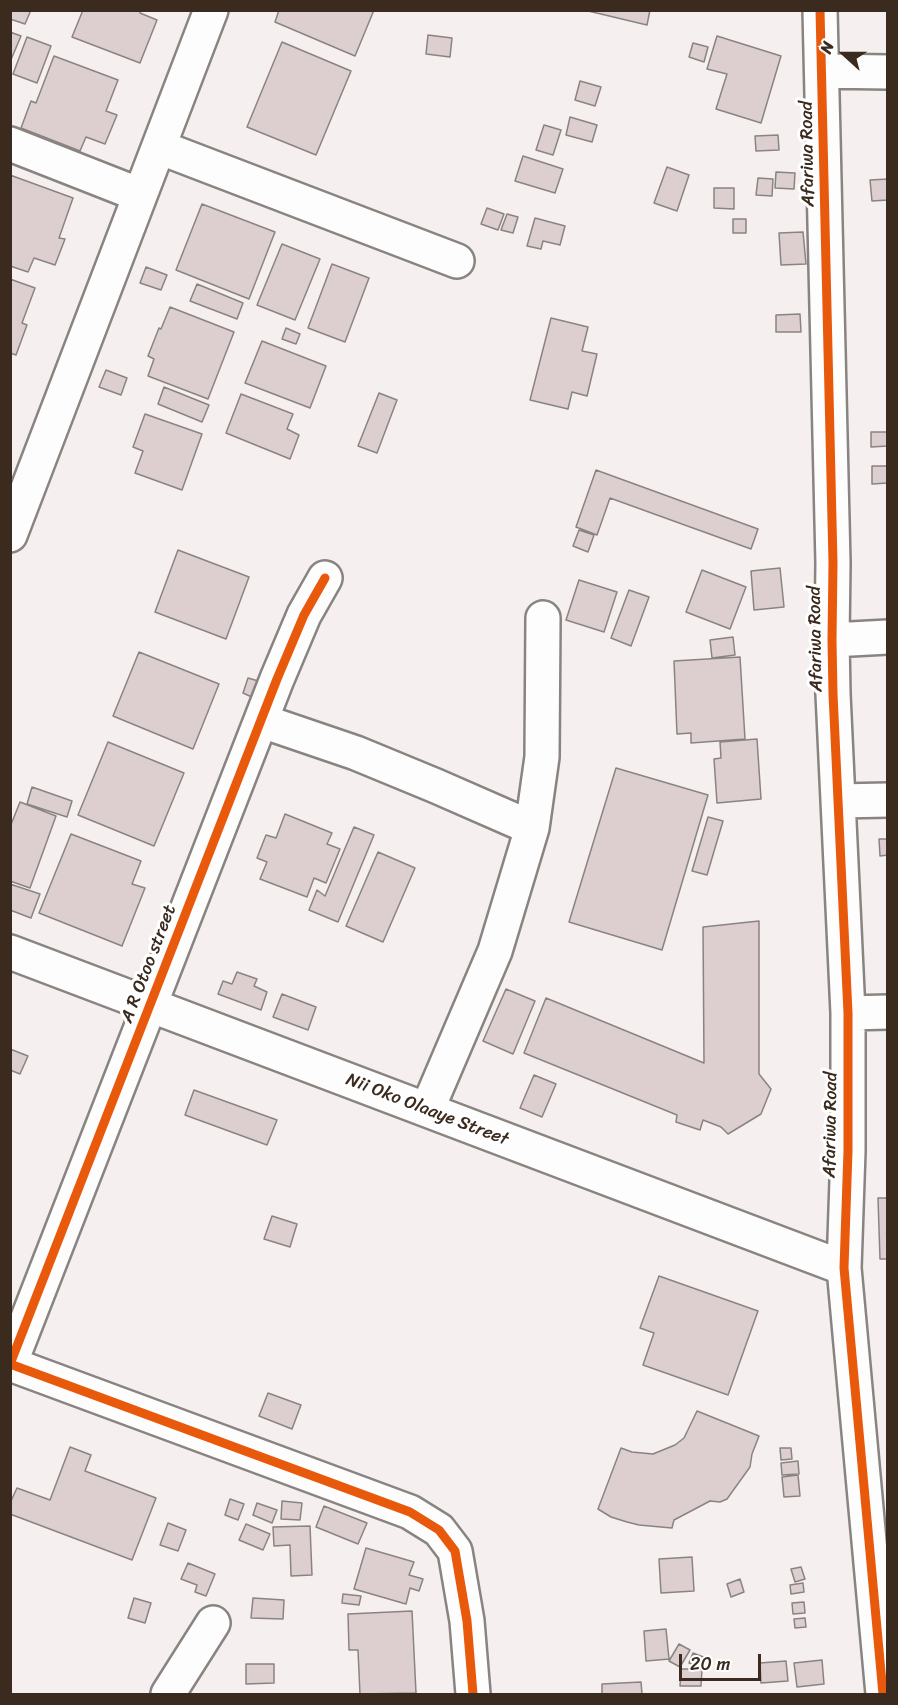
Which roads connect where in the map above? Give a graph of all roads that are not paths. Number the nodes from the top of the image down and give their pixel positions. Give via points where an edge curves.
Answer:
1 (211, 10) edge
2 (820, 10) edge
3 (822, 71) junction
4 (888, 72) edge
5 (10, 144) edge
6 (159, 147) junction
7 (140, 195) junction
8 (457, 261) dead end
9 (10, 535) edge
10 (325, 578) dead end
11 (543, 618) dead end
12 (888, 637) edge
13 (832, 640) junction
14 (262, 721) junction
15 (888, 800) edge
16 (838, 801) junction
17 (532, 828) junction
18 (10, 952) edge
19 (151, 1005) junction
20 (888, 1012) edge
21 (848, 1014) junction
22 (427, 1110) junction
23 (844, 1268) junction
24 (10, 1364) edge
25 (213, 1623) dead end
26 (884, 1660) edge
27 (168, 1695) edge
28 (473, 1695) edge
29 (883, 1695) edge

1 - 6 street
2 - 3 street, Afariwa Road
3 - 4 street
3 - 13 street, Afariwa Road
5 - 7 street
6 - 7 street
6 - 8 street
7 - 9 street
10 - 14 street, A R Otoo street via 304,615
11 - 17 street via 542,757
12 - 13 street
13 - 16 street, Afariwa Road
14 - 17 street via 356,753
14 - 19 street, A R Otoo street
15 - 16 street
16 - 21 street, Afariwa Road
17 - 22 street via 495,951
18 - 19 street, Nii Oko Olaaye Street
19 - 22 street, Nii Oko Olaaye Street
19 - 24 street, A R Otoo street
20 - 21 street
21 - 23 street, Afariwa Road
22 - 23 street, Nii Oko Olaaye Street
23 - 26 street, Afariwa Road
24 - 28 street via 410,1512 439,1530 455,1551 467,1622
25 - 27 street
26 - 29 street, Afariwa Road

